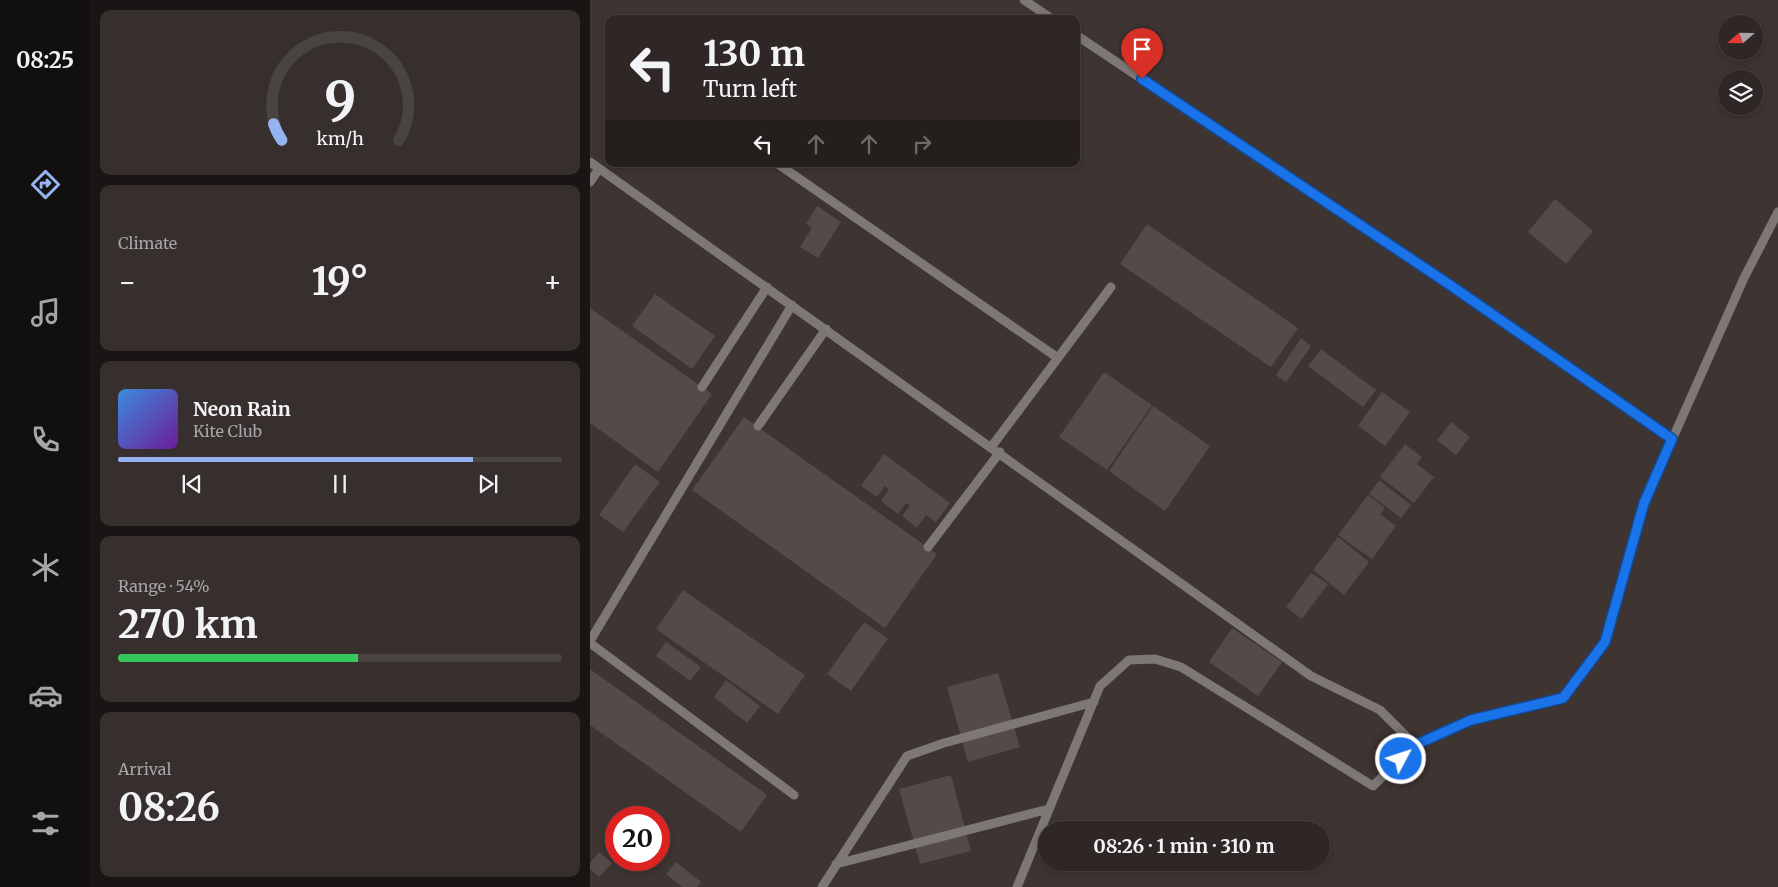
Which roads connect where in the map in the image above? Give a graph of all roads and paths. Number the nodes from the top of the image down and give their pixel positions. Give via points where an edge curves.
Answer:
1 (1024, 0) edge
2 (1046, 15) edge
3 (1080, 38) edge
4 (590, 162) edge
5 (782, 167) edge
6 (599, 168) junction
7 (590, 182) edge
8 (1778, 212) edge
9 (767, 287) junction
10 (1111, 287) dead end
11 (792, 305) junction
12 (826, 329) junction
13 (1058, 358) junction
14 (702, 387) dead end
15 (758, 426) dead end
16 (1672, 439) junction
17 (992, 446) junction
18 (1000, 452) junction
19 (928, 547) dead end
20 (590, 642) edge
21 (1094, 702) junction
22 (1415, 745) junction
23 (794, 795) dead end
24 (1049, 809) junction
25 (836, 864) junction
26 (822, 887) edge
27 (1017, 887) edge

1 - 2 lane
3 - 16 lane via 1453,287
4 - 6 lane
5 - 13 lane
6 - 7 lane
6 - 9 lane
8 - 16 lane via 1744,278
9 - 11 lane
9 - 14 lane
10 - 13 lane
11 - 12 lane
11 - 20 lane
12 - 15 lane
12 - 17 lane
13 - 17 lane
16 - 22 lane via 1644,503 1605,642 1563,698 1471,720
17 - 18 lane
18 - 19 lane
18 - 22 lane via 1311,676 1380,710
20 - 23 lane
21 - 22 lane via 1100,686 1129,660 1155,659 1181,667 1373,786
21 - 24 lane
21 - 25 lane via 907,756
24 - 25 lane
24 - 27 lane
25 - 26 lane

